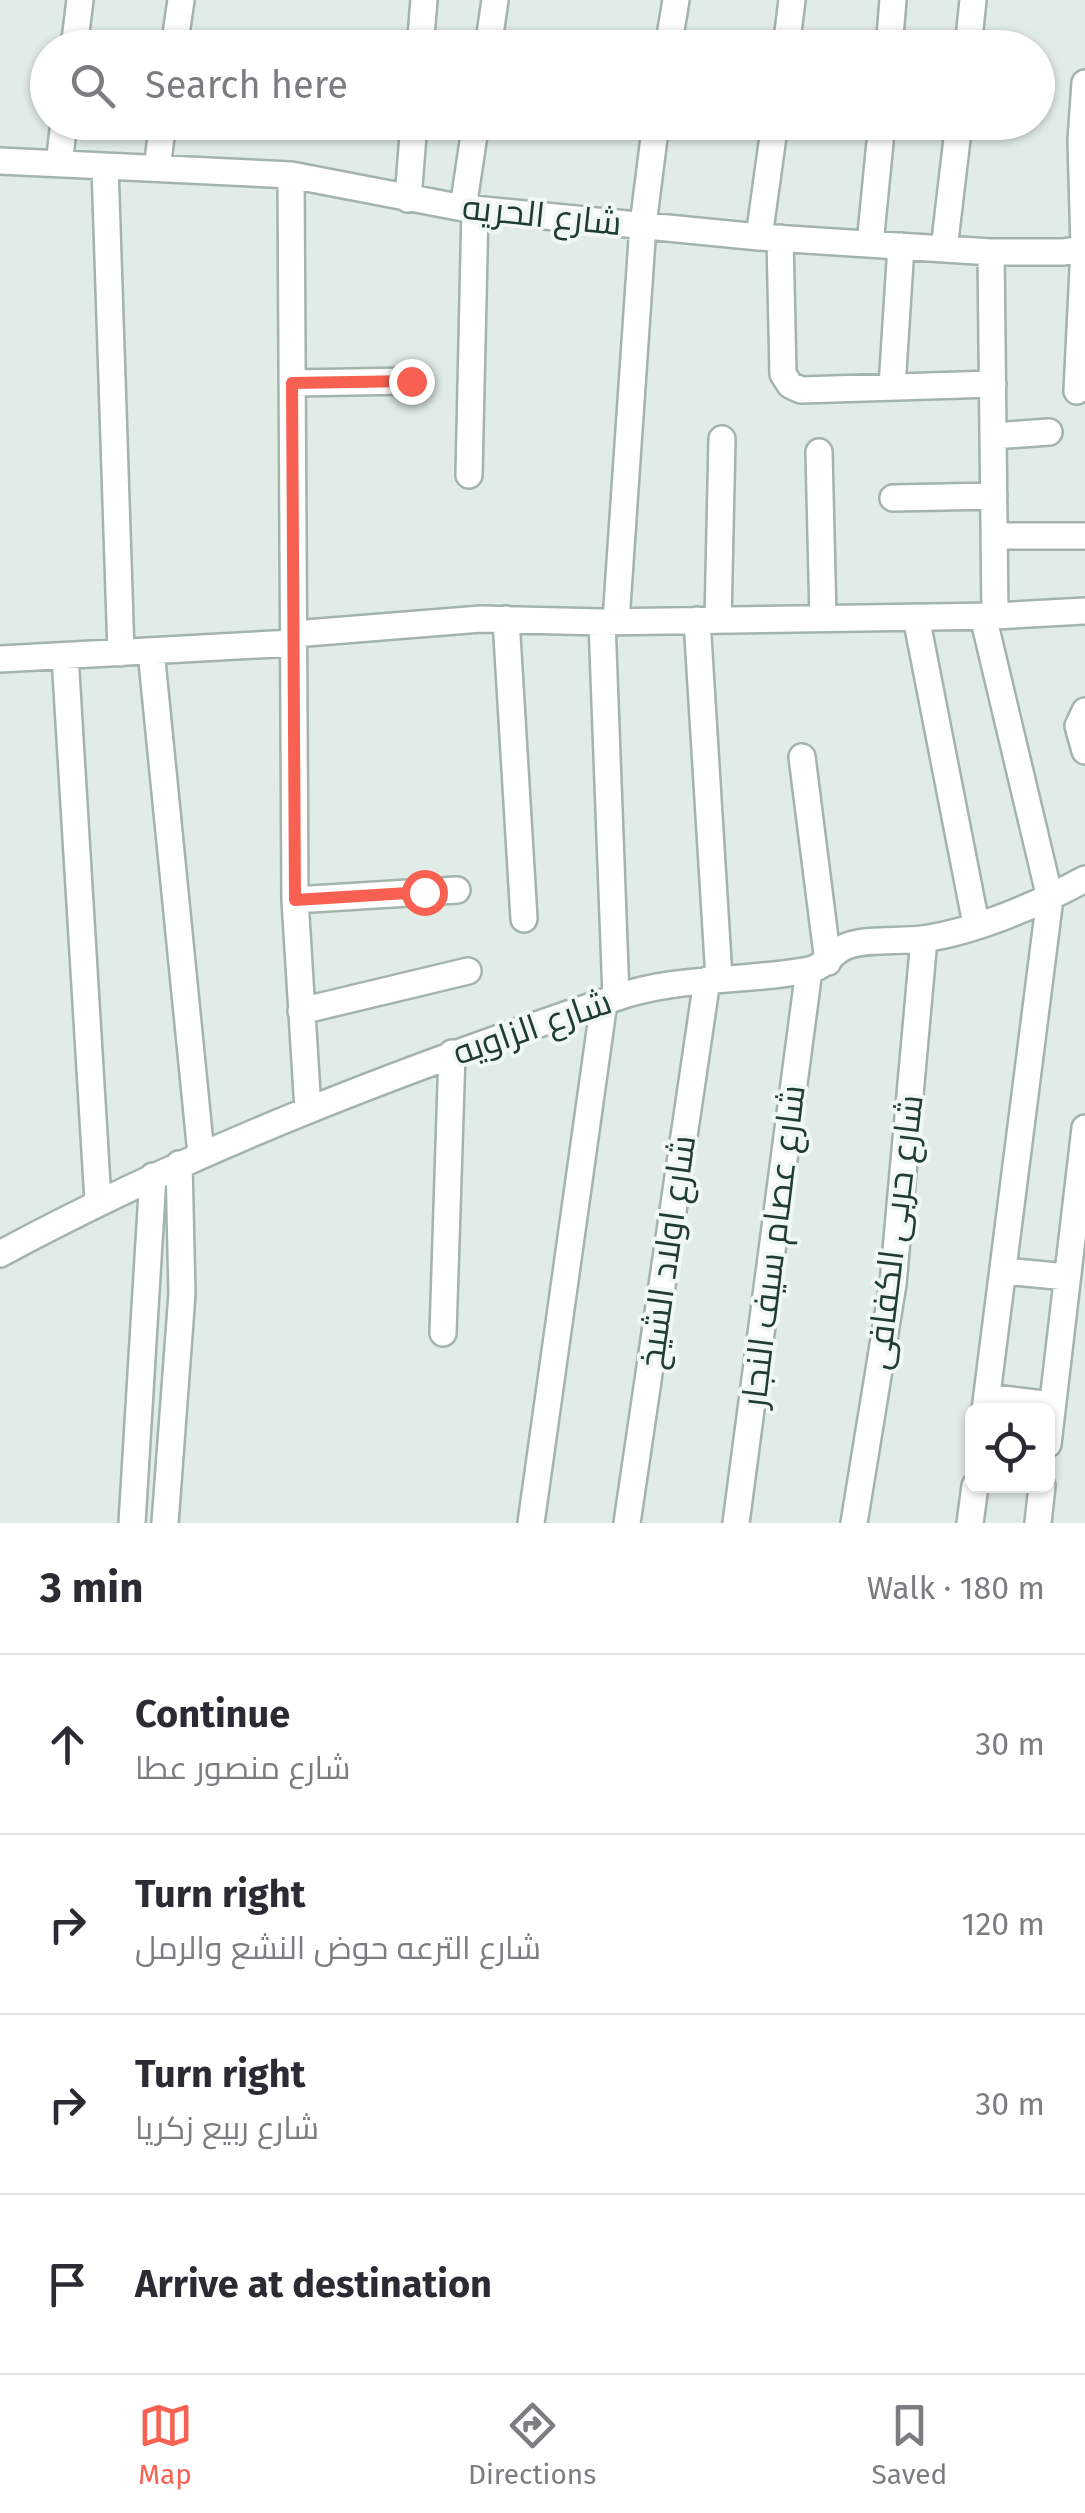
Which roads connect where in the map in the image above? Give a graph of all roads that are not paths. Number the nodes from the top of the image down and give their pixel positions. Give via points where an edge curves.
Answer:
1 (80, 0) edge
2 (181, 0) edge
3 (424, 0) edge
4 (495, 0) edge
5 (676, 0) edge
6 (792, 0) edge
7 (893, 0) edge
8 (974, 0) edge
9 (76, 30) edge
10 (177, 30) edge
11 (422, 30) edge
12 (491, 30) edge
13 (671, 30) edge
14 (788, 30) edge
15 (890, 30) edge
16 (970, 30) edge
17 (1085, 83) edge
18 (62, 140) edge
19 (161, 140) edge
20 (413, 140) edge
21 (475, 140) edge
22 (654, 140) edge
23 (774, 140) edge
24 (880, 140) edge
25 (957, 140) edge
26 (0, 161) edge
27 (59, 164) junction
28 (105, 166) junction
29 (157, 168) junction
30 (291, 174) junction
31 (408, 199) junction
32 (469, 208) junction
33 (643, 225) junction
34 (769, 238) junction
35 (870, 244) junction
36 (900, 246) junction
37 (1084, 248) edge
38 (944, 249) junction
39 (991, 252) junction
40 (411, 381) dead end
41 (292, 383) junction
42 (993, 384) junction
43 (892, 387) junction
44 (1077, 391) dead end
45 (1048, 432) dead end
46 (993, 436) junction
47 (722, 439) dead end
48 (819, 452) dead end
49 (469, 475) dead end
50 (994, 496) junction
51 (893, 498) dead end
52 (994, 536) junction
53 (1085, 536) edge
54 (1085, 611) edge
55 (989, 616) junction
56 (916, 617) junction
57 (823, 618) junction
58 (506, 620) junction
59 (707, 620) junction
60 (609, 622) junction
61 (294, 638) junction
62 (151, 651) junction
63 (121, 653) junction
64 (65, 656) junction
65 (0, 659) edge
66 (1085, 711) edge
67 (1085, 751) edge
68 (802, 757) dead end
69 (1085, 879) edge
70 (457, 890) dead end
71 (1050, 898) junction
72 (295, 900) junction
73 (524, 919) dead end
74 (976, 924) junction
75 (924, 939) junction
76 (818, 966) junction
77 (468, 971) dead end
78 (713, 979) junction
79 (610, 1000) junction
80 (301, 1010) junction
81 (452, 1054) junction
82 (308, 1110) junction
83 (1085, 1128) edge
84 (190, 1159) junction
85 (154, 1176) junction
86 (98, 1201) junction
87 (0, 1254) edge
88 (1004, 1271) junction
89 (1067, 1277) junction
90 (443, 1332) dead end
91 (986, 1403) edge
92 (1052, 1403) edge
93 (974, 1493) edge
94 (1041, 1493) edge
95 (132, 1523) edge
96 (165, 1523) edge
97 (530, 1523) edge
98 (627, 1523) edge
99 (736, 1523) edge
100 (854, 1523) edge
101 (970, 1523) edge
102 (1038, 1523) edge

1 - 9 street
2 - 10 street
3 - 11 street
4 - 12 street
5 - 13 street
6 - 14 street
7 - 15 street
8 - 16 street
17 - 37 street
18 - 27 street
19 - 29 street
20 - 31 street
21 - 32 street
22 - 33 street
23 - 34 street
24 - 35 street
25 - 38 street
26 - 27 street, شارع الحريه
27 - 28 street, شارع الحريه
28 - 29 street, شارع الحريه
28 - 63 street
29 - 30 street, شارع الحريه
30 - 31 street, شارع الحريه
30 - 41 street
31 - 32 street, شارع الحريه
32 - 33 street, شارع الحريه
32 - 49 street
33 - 34 street, شارع الحريه
33 - 60 street
34 - 35 street, شارع الحريه
34 - 43 street via 783,374 790,385
35 - 36 street, شارع الحريه
36 - 38 street, شارع الحريه
36 - 43 street
37 - 39 street, شارع الحريه
37 - 44 street
38 - 39 street, شارع الحريه
39 - 42 street
40 - 41 street
41 - 61 street
42 - 43 street
42 - 46 street
45 - 46 street
46 - 50 street
47 - 59 street, شارع اولاد الشيخ
48 - 57 street
50 - 51 street
50 - 52 street
52 - 53 street
52 - 55 street
54 - 55 street
55 - 56 street
55 - 71 street
56 - 57 street
56 - 74 street
57 - 59 street
58 - 60 street
58 - 61 street
58 - 73 street
59 - 60 street
59 - 78 street, شارع اولاد الشيخ
60 - 79 street
61 - 62 street
61 - 72 street
62 - 63 street
62 - 84 street
63 - 64 street
64 - 65 street
64 - 86 street
66 - 67 street via 1078,721
68 - 76 street, شارع عصام سيف النجار
69 - 71 street, شارع الزاويه
70 - 72 street
71 - 74 street, شارع الزاويه
71 - 88 street
72 - 80 street
74 - 75 street, شارع الزاويه
75 - 76 street, شارع الزاويه via 846,946
75 - 100 street, شارع حربى الكفافى via 893,1284
76 - 78 street, شارع الزاويه
76 - 99 street, شارع عصام سيف النجار
77 - 80 street
78 - 79 street, شارع الزاويه
78 - 98 street, شارع اولاد الشيخ
79 - 81 street, شارع الزاويه
79 - 97 street
80 - 82 street
81 - 82 street, شارع الزاويه
81 - 90 street
82 - 84 street, شارع الزاويه
83 - 89 street
84 - 85 street, شارع الزاويه
84 - 96 street
85 - 86 street, شارع الزاويه
85 - 95 street
86 - 87 street, شارع الزاويه
88 - 89 street
88 - 91 street
89 - 92 street
93 - 101 street
94 - 102 street

